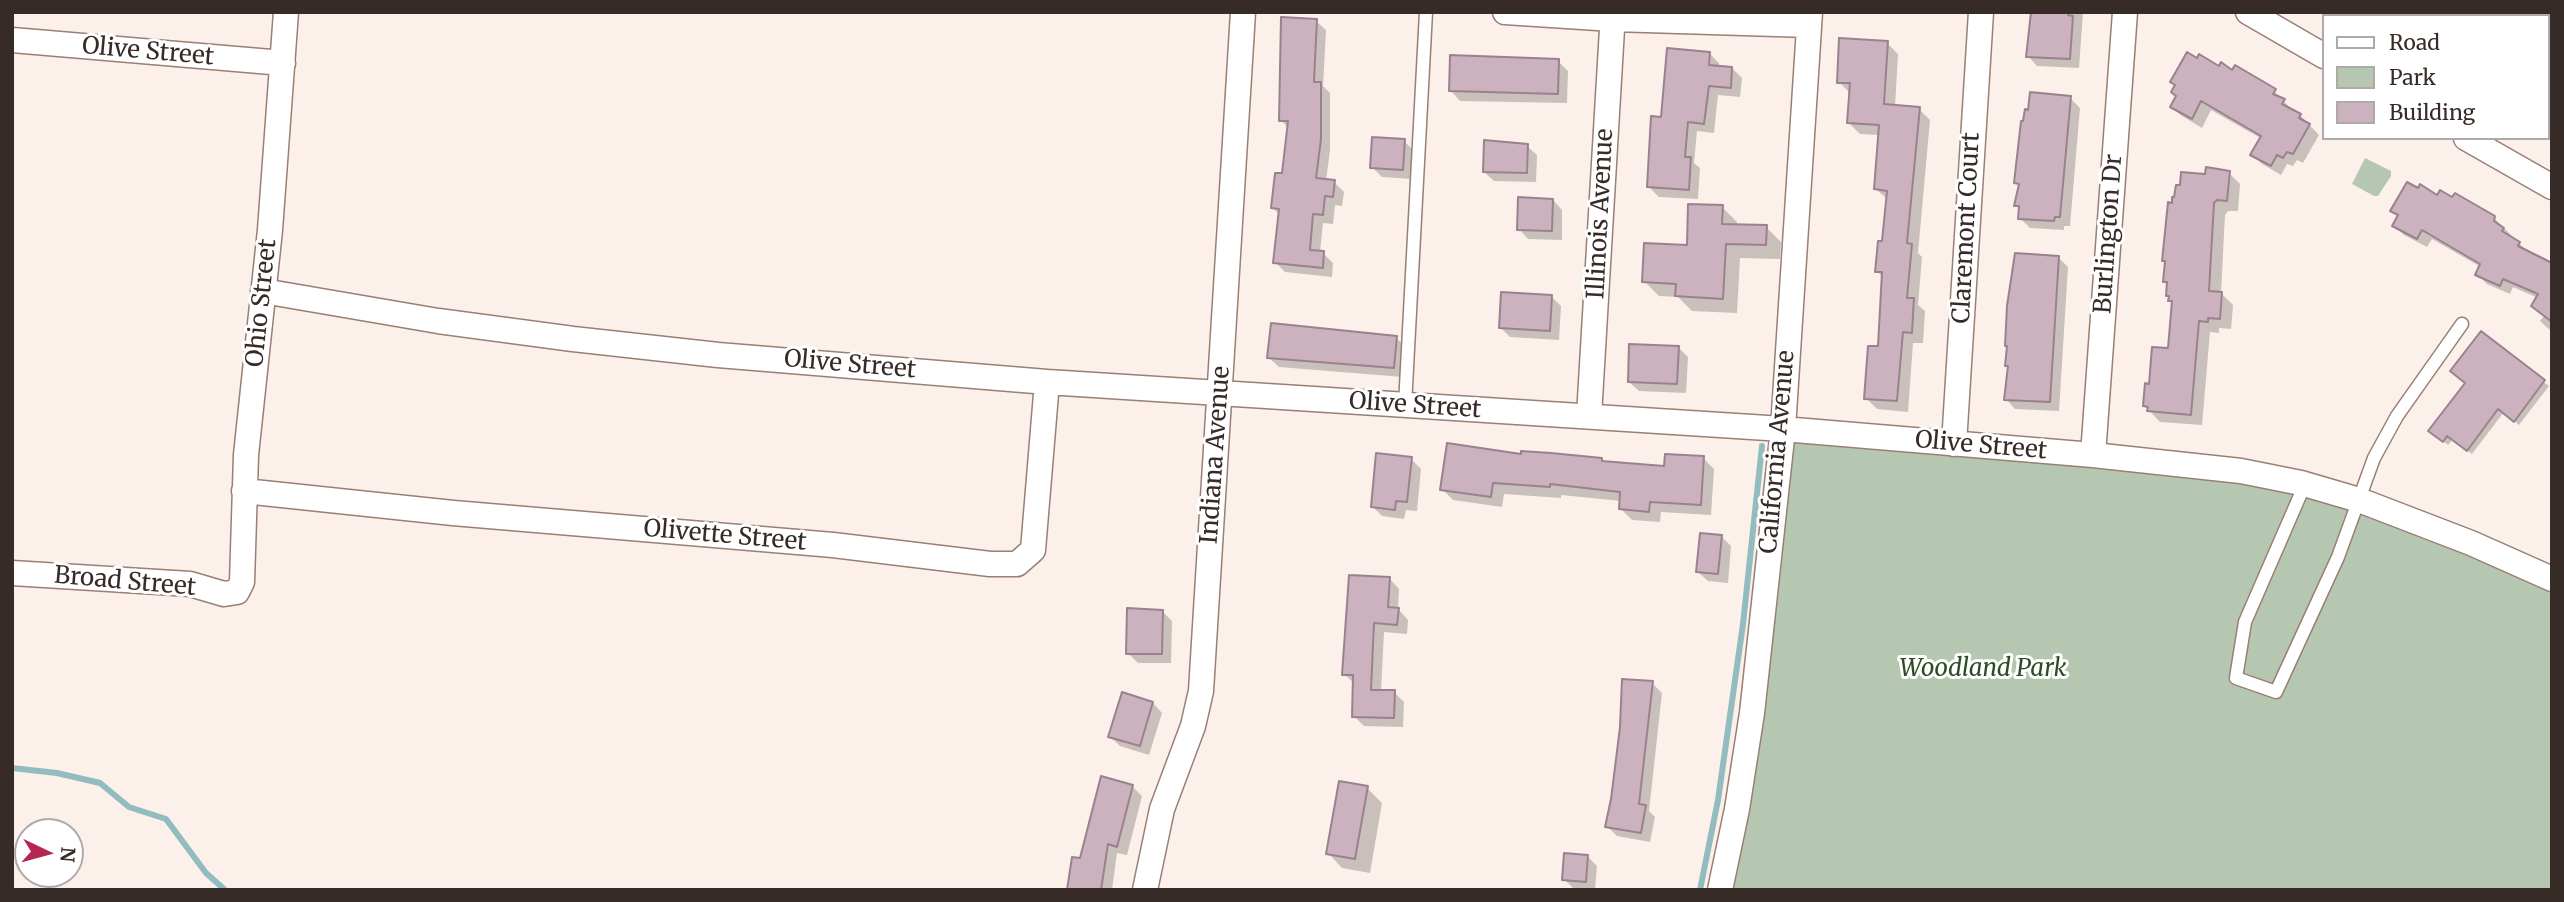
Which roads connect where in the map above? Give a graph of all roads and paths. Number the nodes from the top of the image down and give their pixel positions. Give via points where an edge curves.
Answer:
1 (286, 12) edge
2 (1243, 12) edge
3 (1426, 12) edge
4 (1505, 12) edge
5 (1981, 12) edge
6 (2125, 12) edge
7 (2248, 12) edge
8 (1613, 15) edge
9 (1810, 18) edge
10 (12, 40) edge
11 (2322, 55) edge
12 (283, 63) junction
13 (2470, 140) edge
14 (2552, 187) edge
15 (263, 291) junction
16 (2462, 324) dead end
17 (1048, 382) junction
18 (1221, 394) junction
19 (1405, 405) junction
20 (1589, 416) junction
21 (1783, 429) junction
22 (1954, 443) junction
23 (2093, 455) junction
24 (2305, 484) junction
25 (244, 491) junction
26 (2359, 500) junction
27 (12, 573) edge
28 (2552, 579) edge
29 (237, 592) joint
30 (1145, 890) edge
31 (1720, 890) edge

1 - 12 street, Ohio Street
2 - 18 street, Indiana Avenue
3 - 19 lane
4 - 8 street
5 - 22 street, Claremont Court
6 - 23 street, Burlington Dr
7 - 11 street
8 - 9 street
8 - 20 street, Illinois Avenue
9 - 21 street, California Avenue
10 - 12 street, Olive Street
12 - 15 street, Ohio Street
13 - 14 street
15 - 17 street, Olive Street via 573,339
15 - 25 street, Ohio Street
16 - 26 lane via 2397,416 2374,458
17 - 18 street, Olive Street
17 - 25 street, Olivette Street via 1034,550 1017,564
18 - 19 street, Olive Street
18 - 30 street, Indiana Avenue via 1201,691 1162,808
19 - 20 street, Olive Street
20 - 21 street, Olive Street
21 - 22 street, Olive Street
21 - 31 street, California Avenue via 1752,713
22 - 23 street, Olive Street
23 - 24 street, Olive Street via 2241,471
24 - 26 street, Olive Street
24 - 26 lane via 2245,621 2236,678 2276,692
25 - 29 street, Ohio Street via 242,582
26 - 28 street, Olive Street
27 - 29 street, Broad Street via 190,584 224,594

